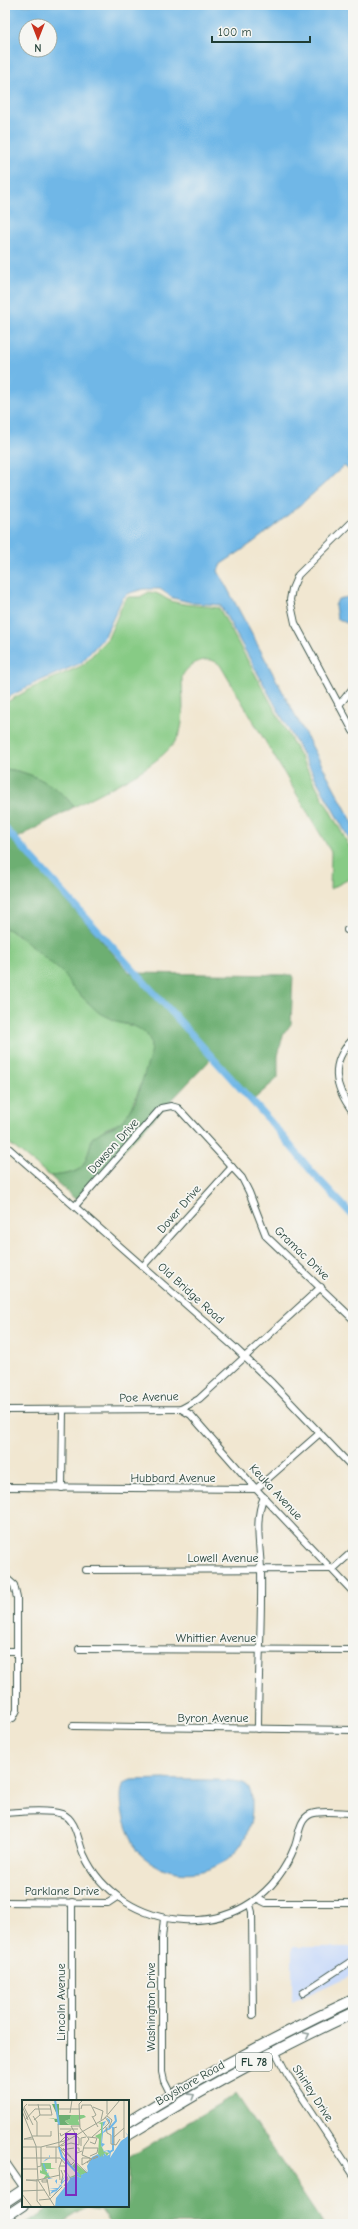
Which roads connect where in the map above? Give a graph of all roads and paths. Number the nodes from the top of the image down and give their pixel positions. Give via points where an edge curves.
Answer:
1 (353, 521) edge
2 (353, 688) edge
3 (339, 705) junction
4 (353, 731) edge
5 (353, 1039) edge
6 (171, 1106) joint
7 (353, 1112) edge
8 (5, 1145) edge
9 (232, 1167) junction
10 (75, 1206) junction
11 (143, 1266) junction
12 (321, 1287) junction
13 (353, 1318) edge
14 (244, 1356) junction
15 (181, 1409) junction
16 (5, 1410) edge
17 (63, 1410) junction
18 (320, 1433) junction
19 (353, 1468) edge
20 (5, 1487) edge
21 (62, 1488) junction
22 (256, 1489) junction
23 (264, 1497) junction
24 (353, 1551) edge
25 (333, 1569) junction
26 (86, 1570) dead end
27 (261, 1570) junction
28 (5, 1576) edge
29 (353, 1592) edge
30 (79, 1649) dead end
31 (259, 1650) junction
32 (353, 1650) edge
33 (5, 1651) edge
34 (17, 1651) junction
35 (5, 1722) edge
36 (73, 1726) dead end
37 (258, 1729) junction
38 (353, 1730) edge
39 (5, 1812) edge
40 (353, 1813) edge
41 (117, 1897) junction
42 (258, 1900) junction
43 (5, 1902) edge
44 (72, 1902) junction
45 (353, 1903) edge
46 (250, 1905) junction
47 (164, 1918) junction
48 (353, 1960) edge
49 (303, 1994) dead end
50 (353, 2000) edge
51 (353, 2013) edge
52 (253, 2015) dead end
53 (280, 2034) junction
54 (275, 2051) junction
55 (168, 2097) junction
56 (72, 2100) edge
57 (159, 2116) junction
58 (129, 2121) edge
59 (129, 2134) edge
60 (5, 2161) edge
61 (353, 2174) edge
62 (22, 2186) edge
63 (22, 2191) edge
64 (5, 2202) edge
65 (22, 2206) edge
66 (5, 2217) edge

1 - 3 street via 298,575 290,600 295,623
2 - 3 street
3 - 4 street
5 - 7 street via 340,1057 337,1078 340,1093
6 - 9 street, Gramac Drive via 178,1108
6 - 10 street, Dawson Drive via 161,1108
8 - 10 street, Old Bridge Road
9 - 11 street, Dover Drive
9 - 12 street, Gramac Drive via 246,1184 266,1236
10 - 11 street, Old Bridge Road
11 - 14 street, Old Bridge Road
12 - 13 street, Gramac Drive
12 - 14 street, Poe Avenue
14 - 15 street, Poe Avenue via 199,1398
14 - 18 street, Old Bridge Road
15 - 17 street, Poe Avenue
15 - 22 street, Keuka Avenue via 191,1415
16 - 17 street, Poe Avenue
17 - 21 street
18 - 19 street, Old Bridge Road
18 - 22 street
20 - 21 street, Hubbard Avenue
21 - 22 street, Hubbard Avenue
22 - 23 street, Keuka Avenue
23 - 25 street, Keuka Avenue
23 - 27 street via 260,1505
24 - 25 street
25 - 27 street, Lowell Avenue
25 - 29 street, Keuka Avenue
26 - 27 street, Lowell Avenue
27 - 31 street
28 - 34 street via 17,1591
30 - 31 street, Whittier Avenue
31 - 32 street, Whittier Avenue
31 - 37 street
33 - 34 street
34 - 35 street via 17,1710 13,1718
36 - 37 street, Byron Avenue
37 - 38 street, Byron Avenue
39 - 41 street via 55,1812 69,1818 88,1863 97,1877
40 - 42 street via 318,1813 310,1814 304,1819 288,1861
41 - 44 street, Parklane Drive via 108,1903
41 - 47 street via 142,1911
42 - 45 street
42 - 46 street
43 - 44 street, Parklane Drive
44 - 56 street, Lincoln Avenue
46 - 47 street via 201,1920
46 - 52 street
47 - 55 street, Washington Drive via 162,2072
48 - 49 street
50 - 53 main road, Bayshore Road / FL 78
54 -> 51 main road, Bayshore Road / FL 78
53 - 54 main road via 274,2047
53 - 55 main road, Bayshore Road / FL 78
57 -> 54 main road, Bayshore Road / FL 78 via 204,2088
54 - 61 street, Shirley Drive via 287,2074
55 - 57 main road
55 - 58 main road, Bayshore Road / FL 78
57 - 59 main road, Bayshore Road / FL 78
60 - 62 street
63 - 64 main road
65 - 66 main road

